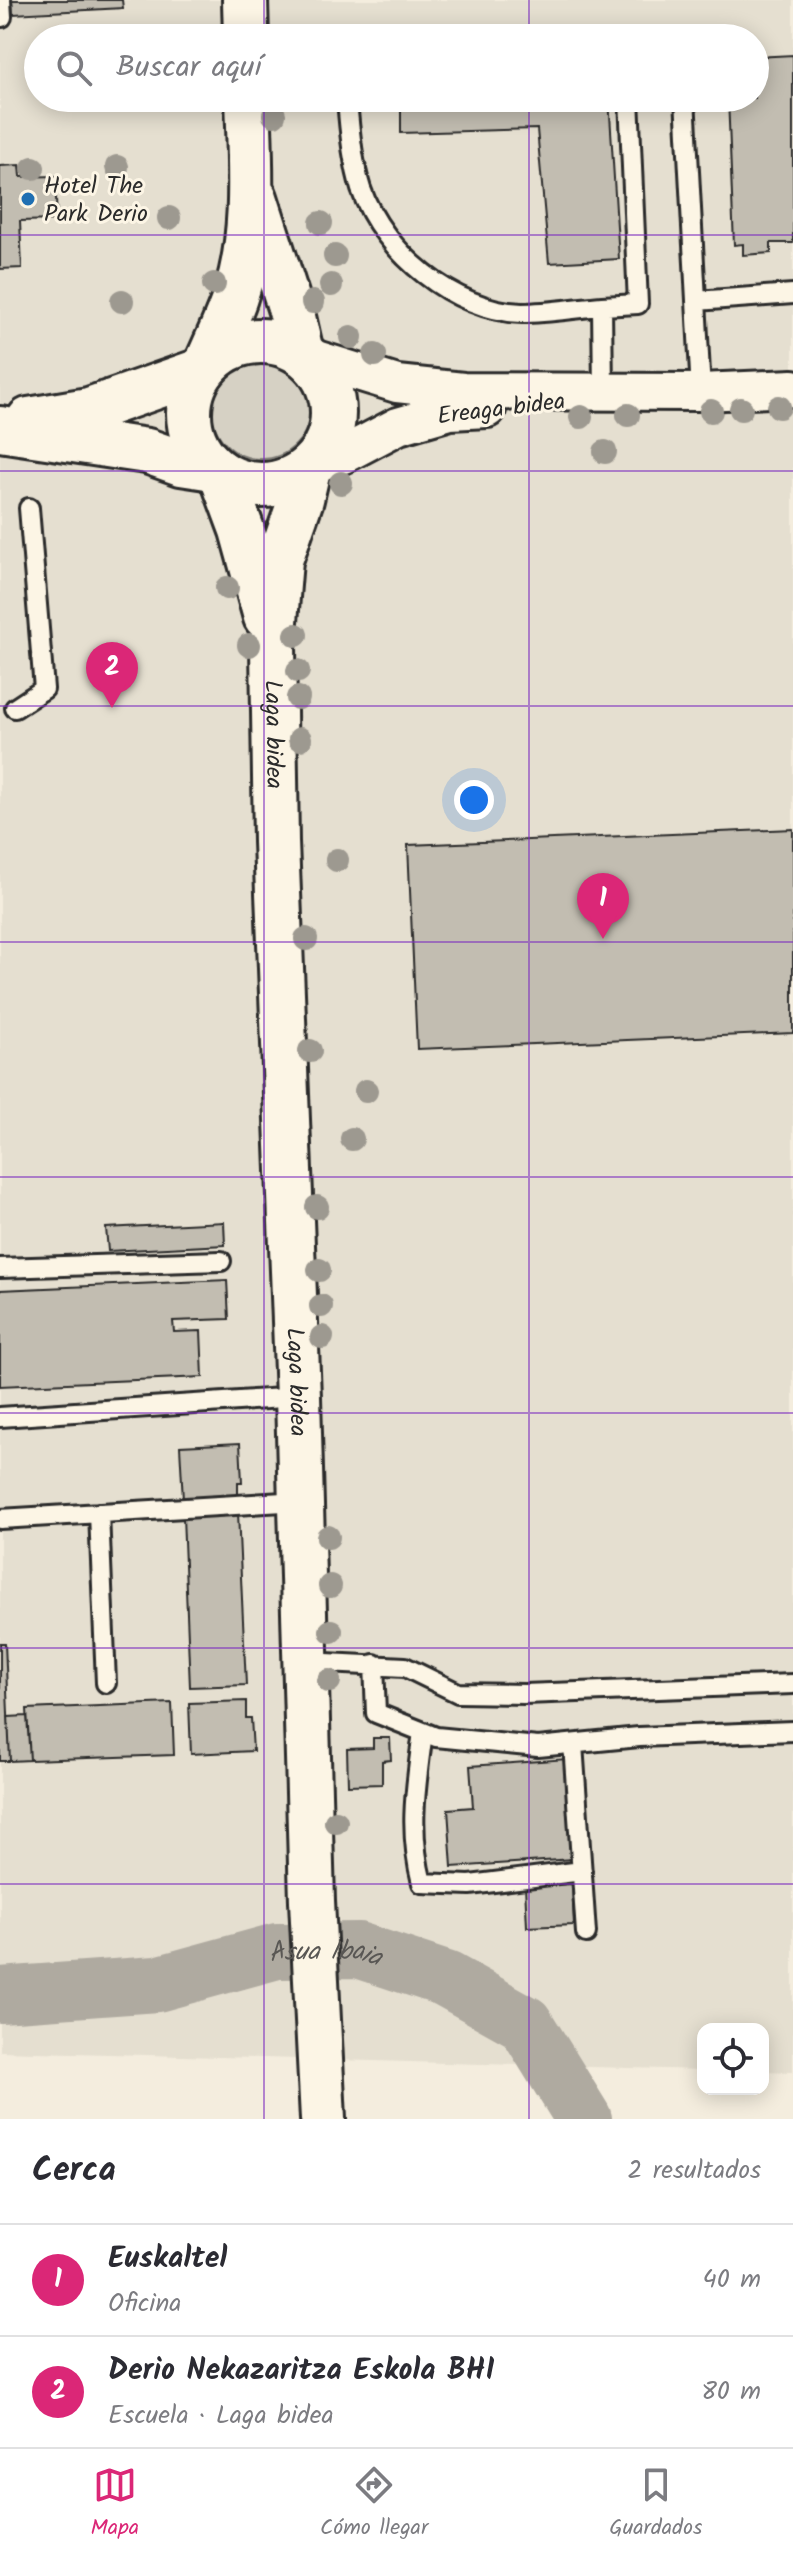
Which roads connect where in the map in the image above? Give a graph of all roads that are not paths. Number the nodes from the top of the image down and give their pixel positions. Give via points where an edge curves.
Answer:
1 (245, 0) edge
2 (246, 24) edge
3 (248, 112) edge
4 (348, 112) edge
5 (630, 112) edge
6 (686, 112) edge
7 (250, 184) junction
8 (793, 294) edge
9 (696, 301) junction
10 (602, 306) junction
11 (304, 355) junction
12 (205, 368) junction
13 (793, 388) edge
14 (603, 392) junction
15 (701, 392) junction
16 (0, 427) edge
17 (310, 466) junction
18 (218, 471) junction
19 (29, 508) dead end
20 (273, 646) junction
21 (15, 708) dead end
22 (221, 1261) dead end
23 (0, 1268) edge
24 (298, 1397) junction
25 (0, 1417) edge
26 (301, 1501) junction
27 (99, 1513) junction
28 (0, 1519) edge
29 (306, 1662) junction
30 (374, 1664) junction
31 (106, 1683) dead end
32 (793, 1684) edge
33 (793, 1731) edge
34 (423, 1732) junction
35 (573, 1744) junction
36 (582, 1871) junction
37 (586, 1933) dead end
38 (323, 2119) edge

1 - 2 street
3 - 7 street
4 - 10 lane via 362,190 386,235 422,274 467,300 521,313
5 - 10 lane via 638,304
6 - 9 lane
7 - 11 street
7 - 12 street via 236,294
8 - 9 lane
9 - 15 lane
10 - 14 lane
11 - 12 street via 277,343 252,342 227,350
11 - 14 street, Ereaga bidea via 397,384 463,391
11 - 17 street via 324,377 333,402 332,429 322,454
12 - 16 street via 89,410
12 - 18 street via 192,395 190,422 197,447
13 - 15 street, Ereaga bidea
14 - 15 street, Ereaga bidea
14 - 17 street, Ereaga bidea via 544,408 450,411 398,426
16 - 18 street via 147,451
17 - 18 street via 265,486 235,481
17 - 20 street, Laga bidea via 280,560
18 - 20 street, Laga bidea via 242,530
19 - 21 lane via 44,689
20 - 24 street, Laga bidea
22 - 23 lane
24 - 25 lane
24 - 26 street, Laga bidea
26 - 27 lane
26 - 29 street, Laga bidea
27 - 28 lane
27 - 31 lane
29 - 30 lane
29 - 38 street, Laga bidea
30 - 32 lane via 405,1667 458,1693
30 - 34 lane via 376,1713
33 - 35 lane
34 - 35 lane via 538,1747
34 - 36 lane via 414,1804 414,1853 422,1883 470,1885
35 - 36 lane
36 - 37 lane

